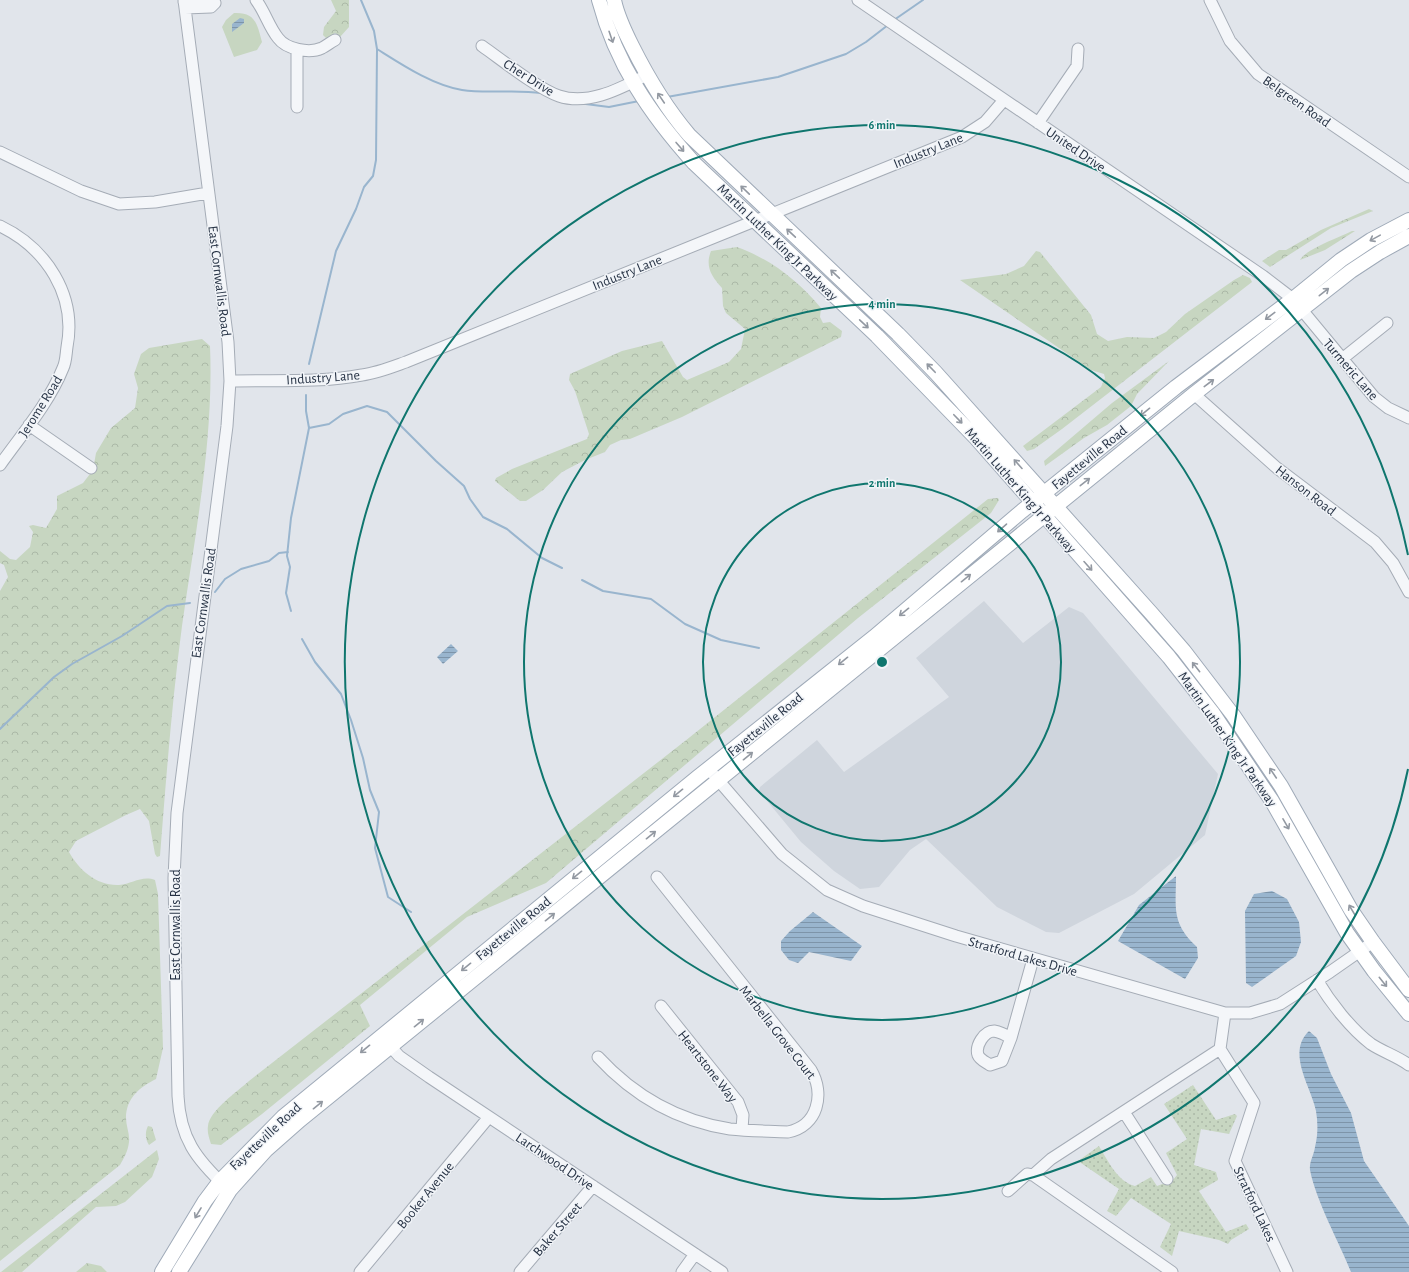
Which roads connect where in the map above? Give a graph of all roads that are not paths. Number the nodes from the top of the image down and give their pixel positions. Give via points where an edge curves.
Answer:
1 (256, 0) edge
2 (600, 0) edge
3 (614, 0) edge
4 (858, 0) edge
5 (1210, 0) edge
6 (219, 2) edge
7 (184, 3) edge
8 (335, 40) dead end
9 (482, 46) dead end
10 (297, 49) junction
11 (1078, 49) dead end
12 (647, 75) junction
13 (633, 82) junction
14 (1004, 100) junction
15 (297, 107) dead end
16 (1038, 123) junction
17 (0, 152) edge
18 (1409, 177) edge
19 (208, 194) junction
20 (770, 213) junction
21 (754, 220) junction
22 (1409, 220) edge
23 (0, 226) edge
24 (1409, 236) edge
25 (1293, 299) junction
26 (1302, 310) junction
27 (1387, 323) dead end
28 (1342, 358) junction
29 (230, 381) junction
30 (1194, 394) junction
31 (1409, 418) edge
32 (29, 425) junction
33 (0, 465) edge
34 (91, 468) dead end
35 (1044, 493) junction
36 (1032, 503) junction
37 (1055, 506) junction
38 (1043, 516) junction
39 (1409, 592) edge
40 (708, 769) junction
41 (718, 780) junction
42 (657, 876) dead end
43 (1372, 942) junction
44 (1360, 951) junction
45 (1032, 959) junction
46 (1317, 980) junction
47 (1409, 990) edge
48 (661, 1006) dead end
49 (1225, 1014) junction
50 (1409, 1014) edge
51 (1011, 1038) dead end
52 (390, 1046) junction
53 (1220, 1049) junction
54 (598, 1057) dead end
55 (1409, 1065) edge
56 (1124, 1112) junction
57 (489, 1116) junction
58 (742, 1129) junction
59 (1033, 1175) junction
60 (1168, 1179) dead end
61 (225, 1186) junction
62 (593, 1186) junction
63 (1008, 1191) dead end
64 (695, 1254) junction
65 (162, 1272) edge
66 (179, 1272) edge
67 (360, 1272) edge
68 (520, 1272) edge
69 (682, 1272) edge
70 (722, 1272) edge
71 (1172, 1272) edge
72 (1287, 1272) edge

1 - 10 street via 279,40
2 -> 13 main road, Martin Luther King Jr Parkway via 613,44
3 - 12 main road, Martin Luther King Jr Parkway via 625,31
4 - 14 street, United Drive
5 - 18 street, Belgreen Road via 1230,41 1258,74
6 - 7 street
7 - 19 street, East Cornwallis Road
8 - 10 street via 321,49
9 - 13 street, Cher Drive via 560,97 589,98 613,92
10 - 15 street
11 - 16 street via 1076,66
12 - 13 street, Cher Drive
20 -> 12 main road, Martin Luther King Jr Parkway via 689,135
13 -> 21 main road, Martin Luther King Jr Parkway via 677,144
14 - 16 street, United Drive
14 - 20 street, Industry Lane via 990,118 962,137
16 - 25 street, United Drive
17 - 19 street via 81,191 119,204 155,202
19 - 29 street, East Cornwallis Road via 228,342
20 - 21 street, Industry Lane
35 -> 20 main road, Martin Luther King Jr Parkway via 926,363
21 - 29 street, Industry Lane via 378,372 327,379
21 -> 36 main road, Martin Luther King Jr Parkway via 895,354 976,438
22 -> 25 main road, Fayetteville Road via 1347,256
23 - 32 street, Jerome Road via 13,232 45,260 64,295 68,315 70,333 64,366 56,384
26 -> 24 main road, Fayetteville Road via 1365,261
25 -> 35 main road, Fayetteville Road via 1176,387
26 - 28 street, Turmeric Lane
30 -> 26 main road, Fayetteville Road
27 - 28 street
28 - 31 street, Turmeric Lane via 1374,397 1388,408
29 - 61 street, East Cornwallis Road via 227,426 178,799 174,878 178,1111 183,1132 193,1152 208,1171
37 -> 30 main road, Fayetteville Road
30 - 39 street, Hanson Road via 1277,468 1375,542 1393,563
32 - 33 street, Jerome Road
32 - 34 street
35 - 36 main road, Fayetteville Road
35 - 37 main road, Martin Luther King Jr Parkway
36 - 38 main road, Martin Luther King Jr Parkway
36 -> 40 main road, Fayetteville Road via 901,615
37 - 38 main road, Fayetteville Road
43 -> 37 main road, Martin Luther King Jr Parkway via 1351,910 1281,786 1233,715 1170,635
41 -> 38 main road, Fayetteville Road
38 -> 44 main road, Martin Luther King Jr Parkway via 1169,657 1212,712 1272,802 1331,906
40 - 41 street, Stratford Lakes Drive
40 -> 61 main road, Fayetteville Road via 283,1117
41 - 45 street, Stratford Lakes Drive via 782,854 827,890 863,906
52 -> 41 main road, Fayetteville Road
42 - 58 street, Marbella Grove Court via 811,1070 818,1085 816,1111 811,1119 796,1130 788,1132
43 - 44 street, Stratford Lakes Drive
43 - 47 main road, Martin Luther King Jr Parkway
44 - 46 street, Stratford Lakes Drive
44 -> 50 main road, Martin Luther King Jr Parkway
45 - 49 street, Stratford Lakes Drive
45 - 51 street
46 - 49 street, Stratford Lakes Drive via 1280,1004 1250,1013
46 - 55 street via 1325,994 1360,1036
48 - 58 street, Heartstone Way via 738,1102 744,1115
49 - 53 street
52 - 57 street, Larchwood Drive via 404,1060
61 -> 52 main road, Fayetteville Road
53 - 56 street
53 - 72 street, Stratford Lakes via 1254,1103 1235,1161
54 - 58 street, Marbella Grove Court via 626,1084 669,1111 699,1122
56 - 59 street via 1051,1159
56 - 60 street
57 - 62 street, Larchwood Drive
57 - 67 street, Booker Avenue
59 - 63 street via 1027,1174
59 - 71 street
61 -> 65 main road, Fayetteville Road via 205,1201
61 - 66 main road, Fayetteville Road
62 - 64 street, Larchwood Drive
62 - 68 street, Baker Street
64 - 69 street
64 - 70 street, Larchwood Drive

